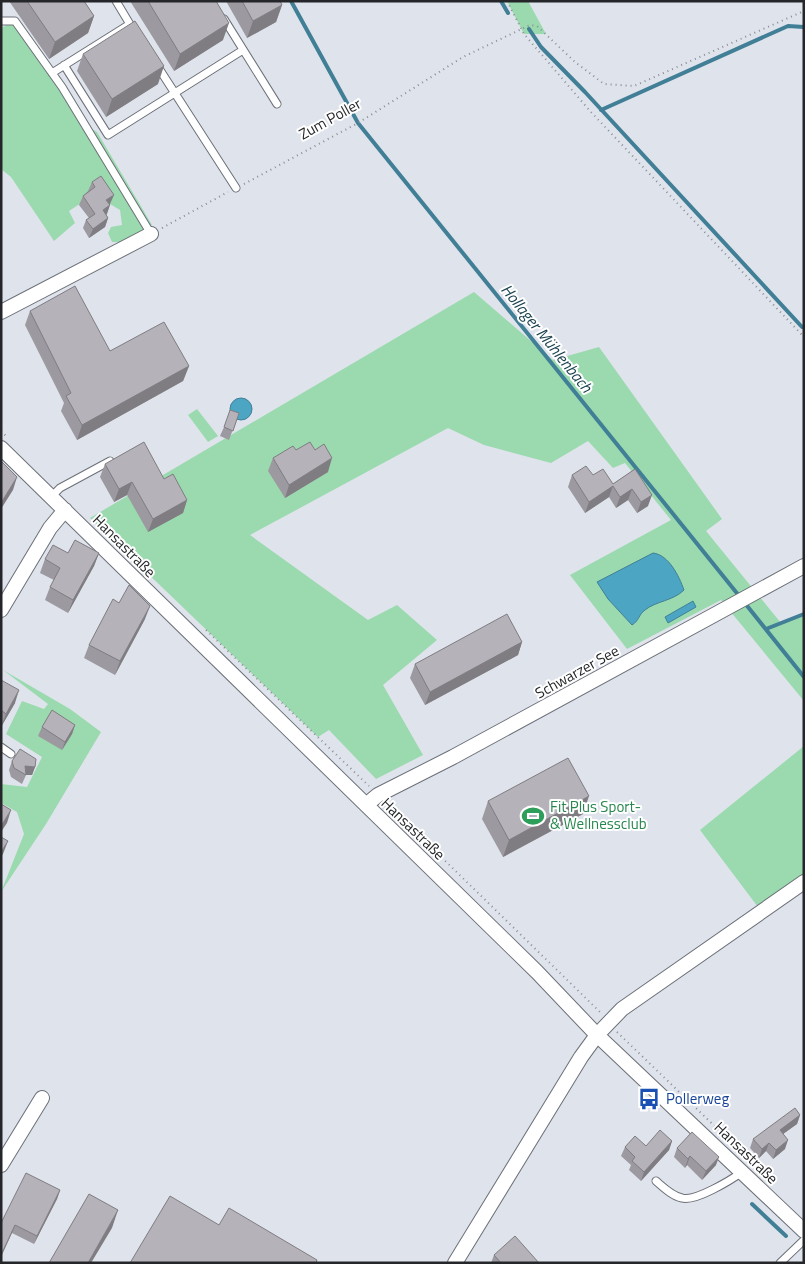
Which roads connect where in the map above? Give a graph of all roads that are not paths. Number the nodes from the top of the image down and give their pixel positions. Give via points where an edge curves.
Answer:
1 (116, 1) edge
2 (218, 9) edge
3 (1, 21) edge
4 (130, 24) junction
5 (140, 40) edge
6 (243, 50) junction
7 (155, 63) edge
8 (64, 65) junction
9 (52, 73) junction
10 (175, 94) junction
11 (277, 104) dead end
12 (236, 188) road end
13 (151, 234) joint
14 (1, 312) edge
15 (4, 443) edge
16 (110, 461) edge
17 (50, 497) junction
18 (65, 510) junction
19 (804, 566) edge
20 (1, 610) edge
21 (1, 748) edge
22 (12, 754) dead end
23 (366, 805) junction
24 (804, 882) edge
25 (597, 1035) junction
26 (42, 1098) dead end
27 (1, 1165) edge
28 (742, 1172) junction
29 (656, 1181) dead end
30 (804, 1231) edge
31 (804, 1240) edge
32 (455, 1263) edge
33 (780, 1263) edge

1 - 4 lane
2 - 6 lane
3 - 9 lane via 15,21
4 - 5 lane
4 - 8 lane
6 - 10 lane
6 - 11 lane
7 - 10 lane
8 - 9 lane
8 - 10 lane via 108,135
9 - 13 lane
10 - 12 lane
13 - 14 street
15 - 17 street, Hansastraße
16 - 17 lane via 60,488
17 - 18 street, Hansastraße
18 - 20 street via 50,528
18 - 23 street, Hansastraße
19 - 23 street, Schwarzer See via 453,758 378,795
21 - 22 lane
23 - 25 street, Hansastraße
24 - 25 street via 622,1009
25 - 28 street, Hansastraße
25 - 32 street
26 - 27 street
28 - 29 lane via 730,1181 686,1199 674,1195
28 - 30 street, Hansastraße
31 - 33 lane

